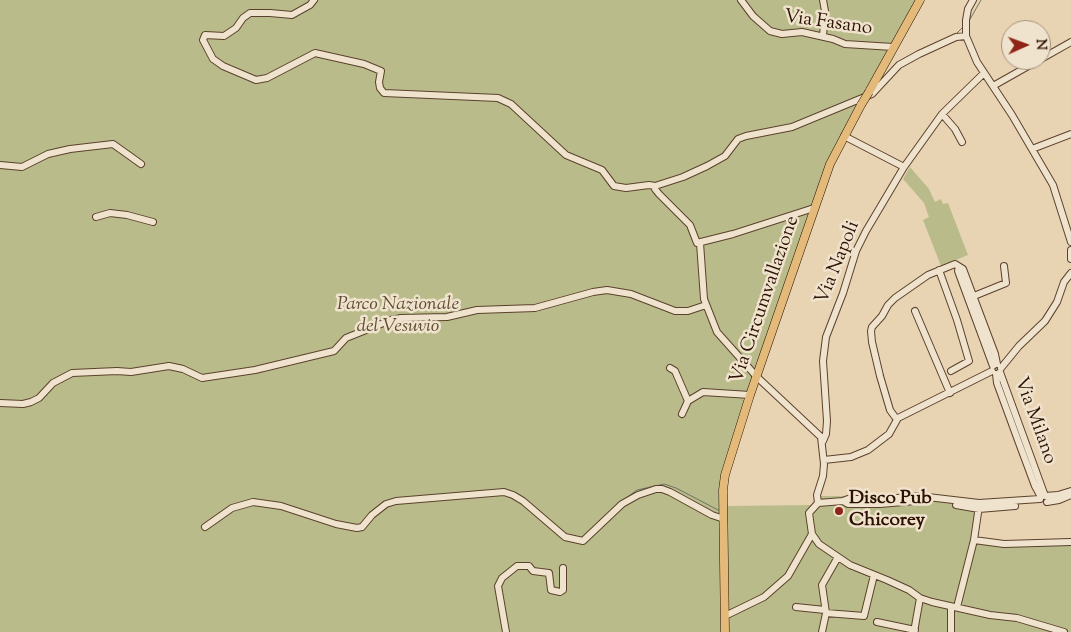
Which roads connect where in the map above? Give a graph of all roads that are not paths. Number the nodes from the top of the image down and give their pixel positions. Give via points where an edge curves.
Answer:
1 (314, 0) edge
2 (741, 0) edge
3 (823, 0) edge
4 (920, 0) edge
5 (973, 0) edge
6 (823, 36) junction
7 (966, 36) junction
8 (1071, 42) edge
9 (894, 47) junction
10 (1051, 53) edge
11 (1021, 70) edge
12 (984, 73) junction
13 (993, 86) junction
14 (942, 114) junction
15 (1071, 134) edge
16 (844, 136) junction
17 (962, 142) dead end
18 (1032, 149) junction
19 (141, 164) dead end
20 (0, 165) edge
21 (904, 167) junction
22 (655, 186) junction
23 (814, 208) junction
24 (96, 217) dead end
25 (153, 222) dead end
26 (1071, 242) edge
27 (700, 243) junction
28 (1071, 250) edge
29 (1071, 259) edge
30 (1004, 266) dead end
31 (959, 267) junction
32 (939, 270) junction
33 (1071, 273) edge
34 (974, 296) junction
35 (706, 305) junction
36 (915, 311) dead end
37 (670, 368) dead end
38 (997, 369) junction
39 (950, 371) dead end
40 (757, 377) junction
41 (950, 393) junction
42 (750, 395) junction
43 (688, 402) junction
44 (0, 403) edge
45 (682, 414) dead end
46 (898, 418) junction
47 (823, 441) junction
48 (824, 460) junction
49 (1035, 486) junction
50 (1071, 491) edge
51 (1071, 495) edge
52 (1028, 500) junction
53 (1043, 500) junction
54 (818, 503) junction
55 (979, 506) junction
56 (724, 513) junction
57 (206, 527) dead end
58 (812, 534) junction
59 (974, 540) junction
60 (1071, 542) edge
61 (838, 557) junction
62 (563, 568) dead end
63 (874, 575) junction
64 (920, 598) junction
65 (796, 607) dead end
66 (954, 607) junction
67 (826, 612) junction
68 (725, 616) junction
69 (876, 622) dead end
70 (914, 631) edge
71 (506, 632) edge
72 (726, 632) edge
73 (822, 632) edge
74 (951, 632) edge
75 (1064, 632) edge

1 - 22 street via 292,15 250,13 224,36 205,35 202,40 213,59 256,80 267,78 315,53 381,71 379,82 384,92 498,98 510,104 566,155 602,170 614,186
2 - 6 street, Via Fasano via 770,31
3 - 6 street
4 - 9 main road, Via Circumvallazione
5 - 7 street via 968,9
6 - 9 street, Via Fasano via 845,44
7 - 12 street
7 - 22 street via 956,37 899,65 872,94 801,124 738,139 724,156 707,166
8 - 10 street
9 - 16 main road, Via Circumvallazione, bridge
11 - 13 street
12 - 13 street
12 - 14 street, Via Napoli
13 - 18 street
14 - 17 street
14 - 21 street, Via Napoli
15 - 18 street
16 - 21 street
16 - 23 main road, Via Circumvallazione
18 - 26 street via 1053,185
19 - 20 street via 113,144 48,154 22,166
21 - 47 street, Via Napoli via 863,238 826,337 823,361 827,421
22 - 27 street via 690,225 695,240
23 - 27 street
23 - 40 main road, Via Circumvallazione
24 - 25 street via 110,213
27 - 35 street
28 - 29 street
30 - 34 street via 1006,283
31 - 32 street via 955,264
31 - 34 street, Via Milano via 963,269
31 - 38 street, Via Milano
32 - 39 street via 969,361
32 - 46 street via 918,281 888,305 872,327 872,342 885,394 893,415
33 - 38 street via 1045,321
34 - 38 street, Via Milano
35 - 40 street via 717,332
35 - 44 street via 676,311 632,294 607,290 535,308 401,318 346,338 328,354 255,370 202,378 169,366 131,372 72,373 53,383 31,402
36 - 41 street
37 - 43 street via 675,371
38 - 41 street
38 - 49 street, Via Milano via 998,383
38 - 53 street, Via Milano
40 - 42 main road, Via Circumvallazione
40 - 47 street
41 - 46 street
42 - 43 street via 703,392
42 - 56 main road, Via Circumvallazione via 725,475
43 - 45 street
46 - 48 street via 892,431 868,450 852,457
47 - 48 street, Via Napoli
48 - 54 street, Via Napoli
49 - 52 street, Via Milano via 1034,496
49 - 53 street, Via Milano
50 - 53 street
51 - 53 street via 1059,500
52 - 53 street
52 - 55 street
53 - 55 street
54 - 55 street via 880,504 923,500
54 - 58 street, Via Napoli via 809,513
55 - 59 street
56 - 57 street via 712,515 670,492 656,489 622,504 583,542 565,536 513,495 494,492 396,501 386,504 357,528 281,506 253,502 232,508
56 - 68 main road, Via Circumvallazione
58 - 61 street via 819,544
58 - 68 street via 788,576 764,597
59 - 60 street via 1004,544
59 - 66 street
61 - 63 street
61 - 67 street via 822,586
62 - 71 street via 563,590 560,592 551,590 549,574 533,571 529,566 517,566 502,578 498,586
63 - 64 street
63 - 67 street via 864,616
64 - 66 street
64 - 70 street
65 - 67 street
66 - 74 street
66 - 75 street via 1017,618
67 - 73 street
68 - 72 main road, Via Circumvallazione
69 - 70 street

